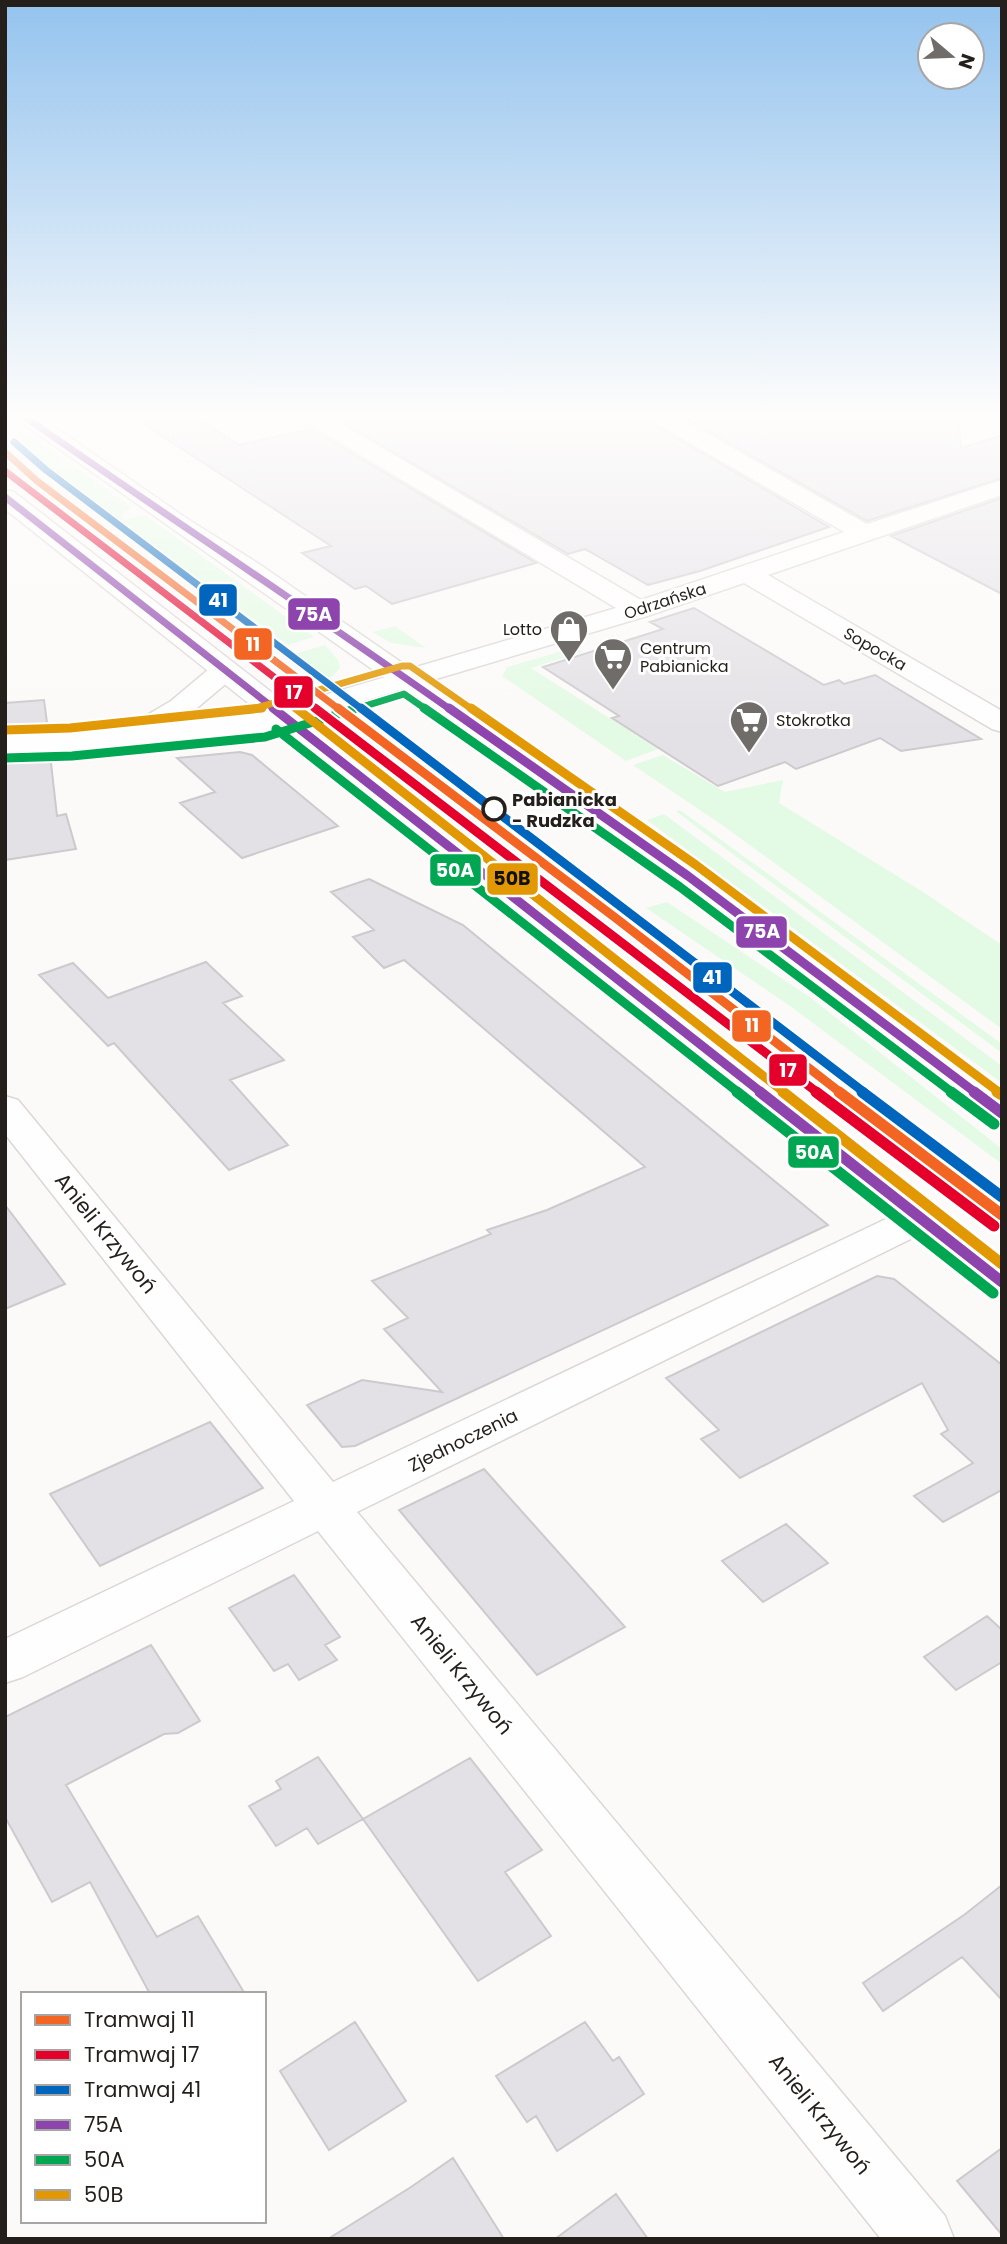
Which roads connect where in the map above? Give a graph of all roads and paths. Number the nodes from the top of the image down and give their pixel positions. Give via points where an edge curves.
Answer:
1 (34, 520) edge
2 (174, 520) edge
3 (486, 520) edge
4 (841, 520) edge
5 (908, 520) edge
6 (866, 534) junction
7 (748, 574) junction
8 (638, 610) junction
9 (225, 670) junction
10 (406, 679) junction
11 (285, 718) junction
12 (1002, 723) edge
13 (120, 738) junction
14 (71, 742) junction
15 (5, 744) edge
16 (5, 754) edge
17 (5, 1108) edge
18 (1002, 1114) edge
19 (921, 1218) junction
20 (1002, 1282) edge
21 (326, 1506) junction
22 (5, 1662) edge
23 (922, 2239) edge

1 - 9 street
2 - 10 street
3 - 8 street
4 - 6 street
5 - 6 street, Odrzańska
6 - 7 street, Odrzańska
7 - 8 street, Odrzańska
7 - 12 street, Sopocka
8 - 10 street, Odrzańska
9 - 11 street
9 - 13 street via 181,706
10 - 11 street, Odrzańska
10 - 18 street via 688,876
11 - 13 street, Odrzańska
11 - 19 street
13 - 14 street, Odrzańska
14 - 15 street
14 - 16 street
17 - 21 street, Anieli Krzywoń
19 - 20 street
19 - 21 street, Zjednoczenia
21 - 22 street, Zjednoczenia
21 - 23 street, Anieli Krzywoń

